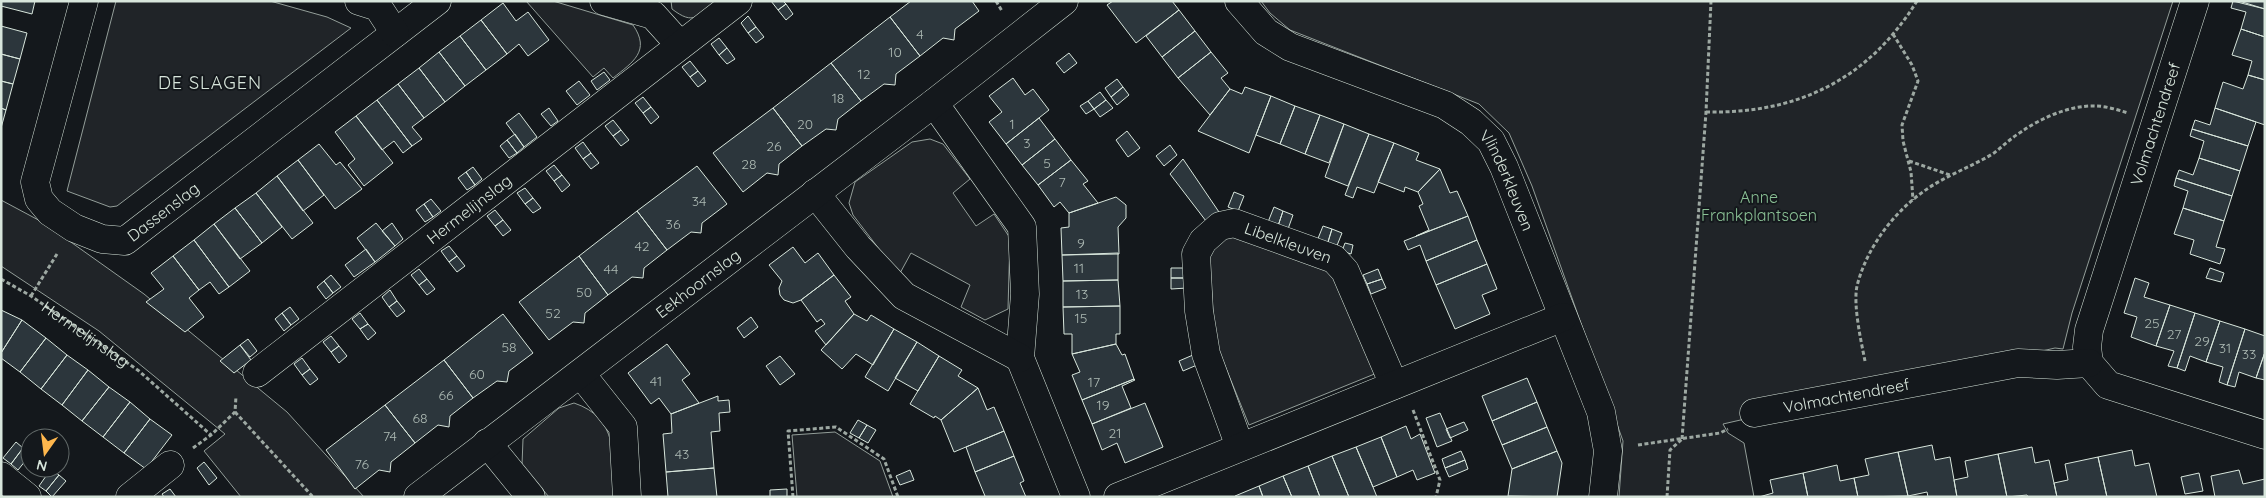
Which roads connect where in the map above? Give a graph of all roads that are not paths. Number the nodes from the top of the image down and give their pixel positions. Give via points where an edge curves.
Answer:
1 (84, 1) edge
2 (359, 1) edge
3 (437, 1) edge
4 (604, 1) edge
5 (738, 1) edge
6 (1064, 1) edge
7 (1239, 1) edge
8 (2195, 1) edge
9 (655, 8) edge
10 (395, 33) junction
11 (680, 46) junction
12 (934, 103) junction
13 (816, 193) junction
14 (1564, 317) junction
15 (1020, 358) junction
16 (2089, 363) junction
17 (257, 373) road end
18 (581, 374) junction
19 (1398, 383) junction
20 (1754, 413) road end
21 (2265, 435) edge
22 (487, 443) junction
23 (1240, 447) junction
24 (170, 465) road end
25 (1, 476) edge
26 (27, 497) edge
27 (130, 497) edge
28 (418, 497) edge
29 (531, 497) edge
30 (627, 497) edge
31 (1076, 497) edge
32 (1118, 497) edge
33 (1603, 497) edge

1 - 10 street, Dassenslag via 35,182 39,199 50,212 74,228 102,239 125,241
2 - 10 street via 378,6
3 - 10 street, Dassenslag
4 - 9 street
5 - 11 street, Hermelijnslag
6 - 12 street, Eekhoornslag
7 - 14 street, Vlinderkleuven via 1266,32 1290,47 1445,105 1471,122 1491,141
8 - 16 street, Volmachtendreef via 2089,330 2086,346
9 - 11 street
11 - 17 street, Hermelijnslag
12 - 13 street, Eekhoornslag
12 - 15 street via 1022,227 1025,294
13 - 15 street via 858,247 904,296
13 - 18 street, Eekhoornslag
14 - 19 street
14 - 33 street, Vlinderkleuven via 1601,412 1608,451
15 - 31 street
16 - 20 street, Volmachtendreef via 2018,363
16 - 21 street via 2108,385
18 - 22 street, Eekhoornslag
18 - 30 street via 623,427
19 - 23 street
19 - 23 street, Libelkleuven via 1345,271 1334,259 1234,223 1220,226 1203,241 1196,254 1199,311 1206,354
22 - 28 street, Eekhoornslag
22 - 29 street
23 - 32 street
24 - 27 street
25 - 26 street

